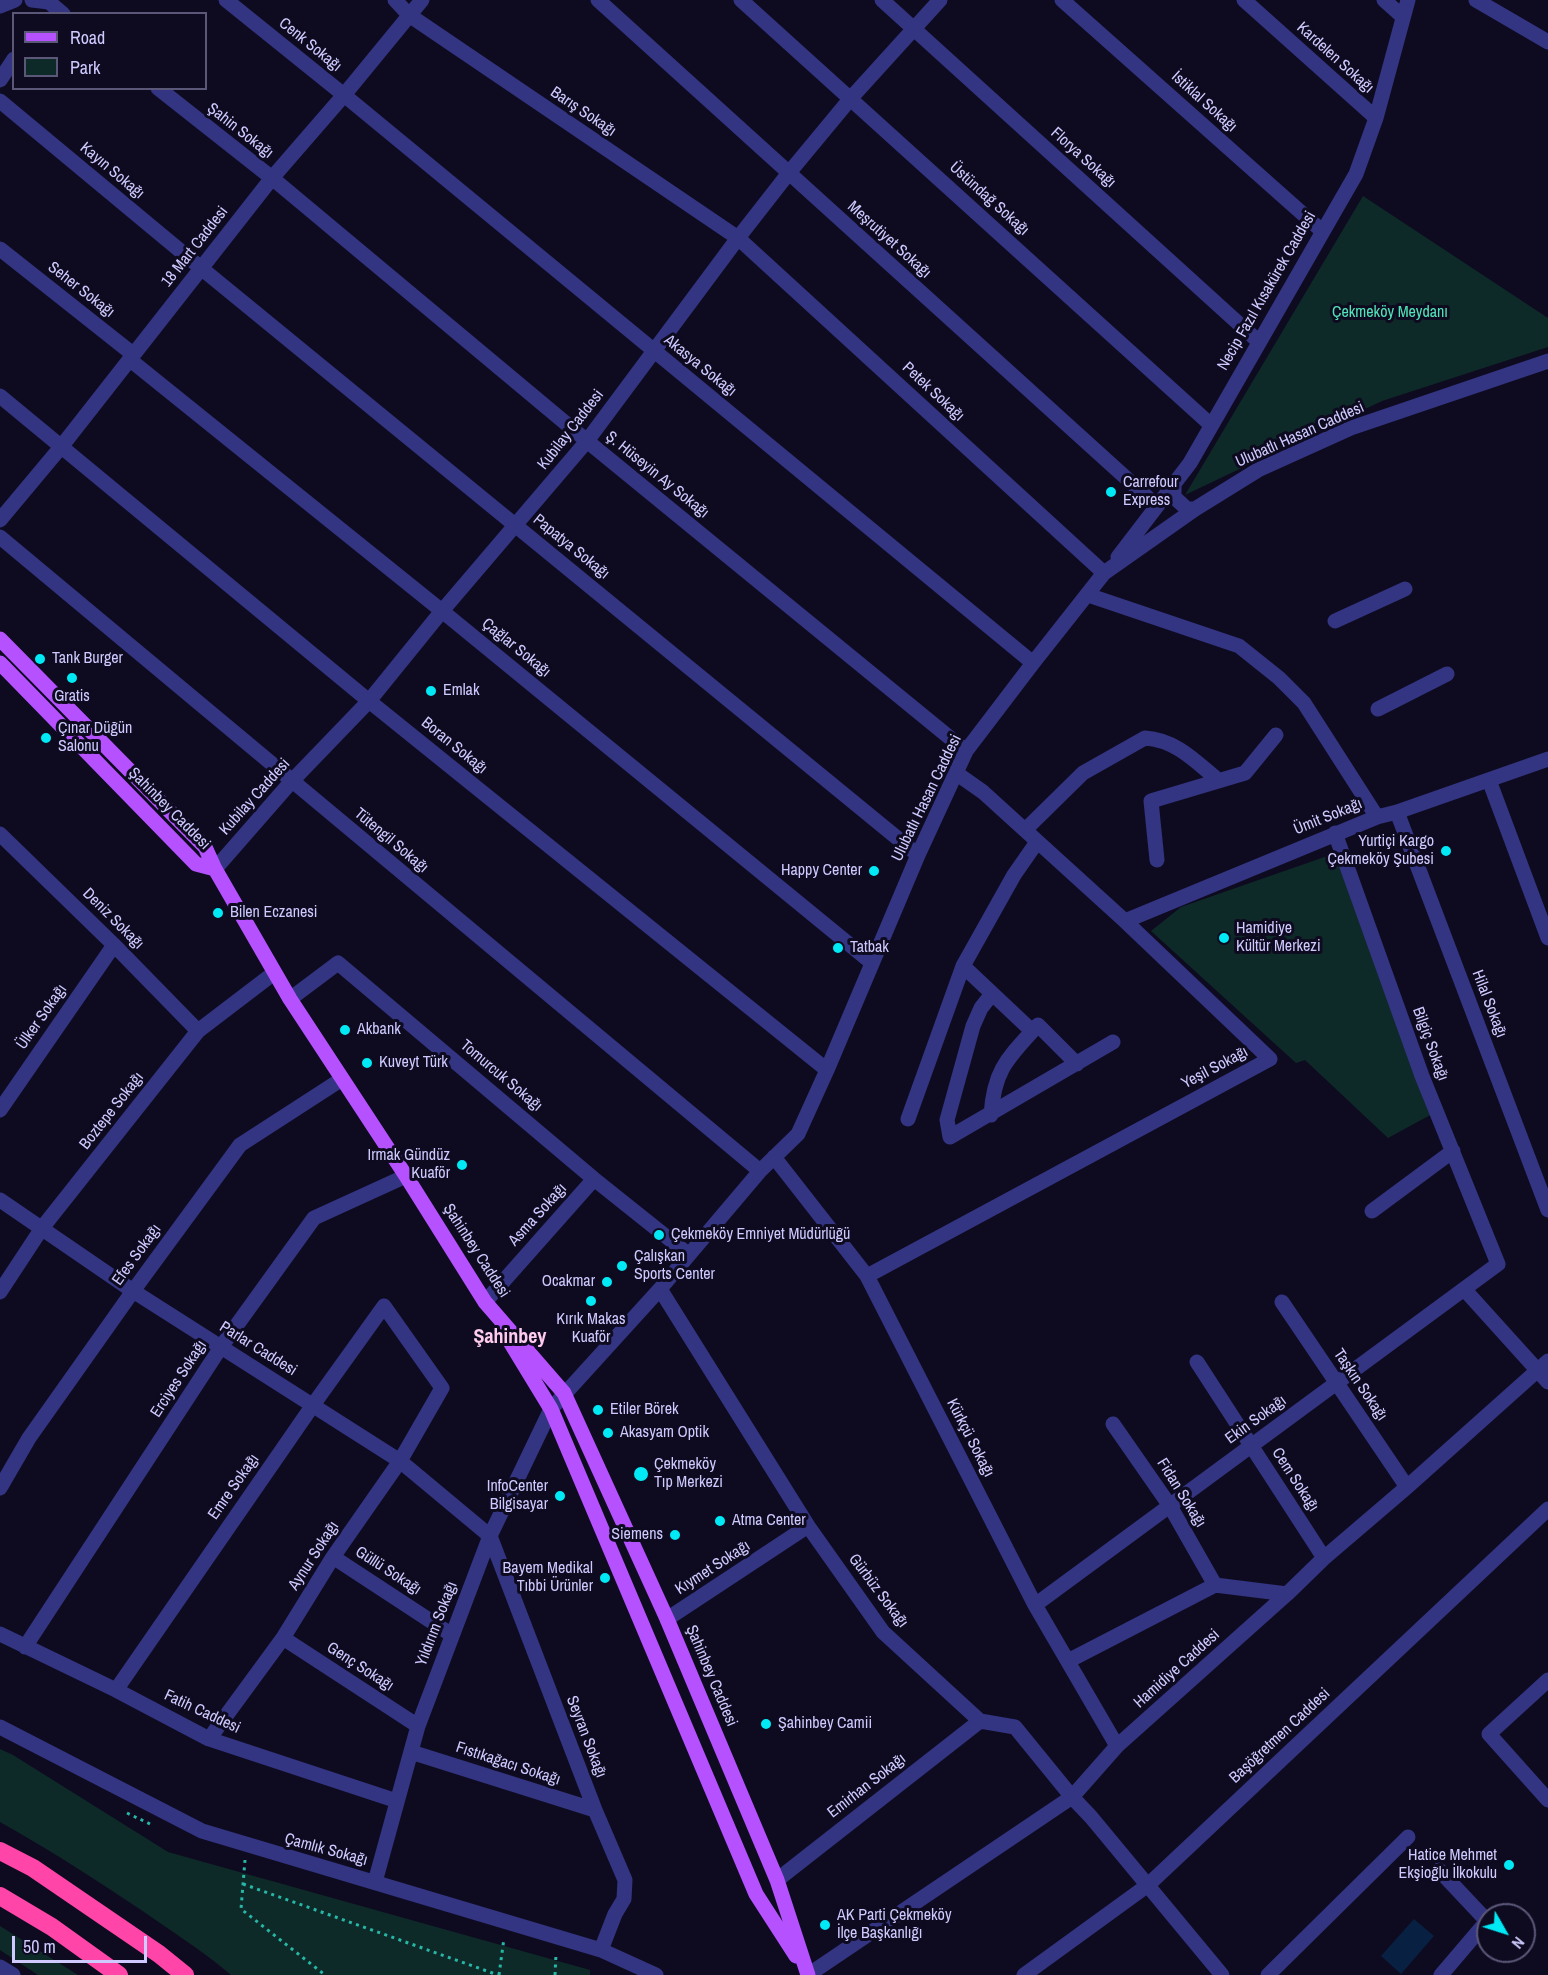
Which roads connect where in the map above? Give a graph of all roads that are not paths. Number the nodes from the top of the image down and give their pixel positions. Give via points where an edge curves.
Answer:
1 (15, 0) edge
2 (32, 0) edge
3 (226, 0) edge
4 (395, 0) edge
5 (422, 0) edge
6 (598, 0) edge
7 (741, 0) edge
8 (882, 0) edge
9 (940, 0) edge
10 (1062, 0) edge
11 (1244, 0) edge
12 (1384, 0) edge
13 (1408, 0) edge
14 (1476, 0) edge
15 (47, 5) edge
16 (0, 6) edge
17 (409, 15) junction
18 (1403, 17) junction
19 (914, 29) junction
20 (1548, 42) edge
21 (12, 62) edge
22 (0, 80) edge
23 (161, 90) edge
24 (344, 95) junction
25 (851, 98) junction
26 (0, 101) edge
27 (1376, 118) junction
28 (788, 174) junction
29 (272, 178) junction
30 (1322, 231) junction
31 (738, 238) junction
32 (0, 249) edge
33 (201, 268) junction
34 (1259, 342) junction
35 (654, 351) junction
36 (133, 360) junction
37 (1548, 361) edge
38 (0, 396) edge
39 (1211, 425) junction
40 (587, 441) junction
41 (61, 447) junction
42 (1174, 484) junction
43 (1157, 506) junction
44 (1195, 509) junction
45 (0, 520) edge
46 (516, 525) junction
47 (0, 537) edge
48 (1104, 573) junction
49 (1405, 589) dead end
50 (1088, 595) junction
51 (442, 611) junction
52 (1335, 621) dead end
53 (0, 639) edge
54 (0, 663) edge
55 (1033, 663) junction
56 (1447, 674) dead end
57 (369, 701) junction
58 (1378, 709) dead end
59 (1276, 735) dead end
60 (966, 751) junction
61 (1548, 759) edge
62 (956, 773) junction
63 (1218, 780) junction
64 (1489, 780) junction
65 (291, 782) junction
66 (1396, 812) junction
67 (1377, 817) junction
68 (1025, 830) junction
69 (1335, 833) junction
70 (0, 834) edge
71 (1037, 842) junction
72 (918, 855) junction
73 (1157, 860) dead end
74 (215, 869) junction
75 (1125, 921) junction
76 (1548, 938) edge
77 (114, 945) junction
78 (872, 963) junction
79 (963, 966) junction
80 (274, 973) junction
81 (992, 994) junction
82 (290, 999) junction
83 (198, 1030) junction
84 (1032, 1031) junction
85 (1113, 1042) dead end
86 (1077, 1064) junction
87 (827, 1070) junction
88 (342, 1079) junction
89 (0, 1110) edge
90 (991, 1115) junction
91 (908, 1119) dead end
92 (1453, 1150) junction
93 (774, 1157) junction
94 (760, 1171) junction
95 (406, 1176) junction
96 (594, 1179) junction
97 (0, 1200) edge
98 (1548, 1210) edge
99 (1372, 1211) dead end
100 (42, 1228) junction
101 (688, 1254) junction
102 (1498, 1264) joint
103 (867, 1276) junction
104 (660, 1289) junction
105 (1464, 1289) junction
106 (133, 1291) junction
107 (0, 1292) edge
108 (485, 1302) junction
109 (1282, 1302) dead end
110 (384, 1306) joint
111 (222, 1347) junction
112 (1197, 1362) dead end
113 (1542, 1365) edge
114 (1548, 1382) edge
115 (1337, 1383) junction
116 (564, 1393) junction
117 (313, 1405) junction
118 (552, 1409) junction
119 (1113, 1424) dead end
120 (1252, 1446) junction
121 (400, 1461) junction
122 (1407, 1487) junction
123 (0, 1488) edge
124 (1170, 1506) junction
125 (1548, 1509) edge
126 (808, 1526) junction
127 (490, 1536) junction
128 (333, 1557) junction
129 (1324, 1558) junction
130 (1215, 1585) junction
131 (1287, 1594) junction
132 (1035, 1605) junction
133 (667, 1619) junction
134 (0, 1634) edge
135 (453, 1635) junction
136 (283, 1638) junction
137 (25, 1647) junction
138 (1068, 1661) junction
139 (1548, 1680) edge
140 (116, 1690) junction
141 (980, 1721) junction
142 (418, 1726) junction
143 (0, 1727) edge
144 (209, 1739) junction
145 (1117, 1746) junction
146 (411, 1752) junction
147 (1072, 1797) junction
148 (1548, 1800) edge
149 (397, 1801) junction
150 (595, 1810) junction
151 (1408, 1837) dead end
152 (0, 1851) edge
153 (1439, 1870) dead end
154 (777, 1880) junction
155 (375, 1882) junction
156 (1148, 1885) junction
157 (0, 1896) edge
158 (601, 1950) junction
159 (0, 1967) edge
160 (1270, 1974) edge
161 (13, 1975) edge
162 (119, 1975) edge
163 (184, 1975) edge
164 (656, 1975) edge
165 (808, 1975) edge
166 (1024, 1975) edge
167 (1222, 1975) edge
168 (1441, 1975) edge

1 - 16 street
2 - 15 street
3 - 24 street, Cenk Sokağı
4 - 17 street, Barış Sokağı
5 - 17 street, 18 Mart Caddesi
6 - 28 street, Meşrutiyet Sokağı
7 - 25 street, Üstündağ Sokağı
8 - 19 street, Florya Sokağı
9 - 19 street, Kubilay Caddesi
10 - 30 street, İstiklal Sokağı
11 - 27 street, Kardelen Sokağı
12 - 18 street
13 - 18 street, Necip Fazıl Kısakürek Caddesi
14 - 20 street
17 - 24 street, 18 Mart Caddesi
17 - 31 street, Barış Sokağı
18 - 27 street, Necip Fazıl Kısakürek Caddesi
19 - 25 street, Kubilay Caddesi
19 - 34 street, Florya Sokağı
21 - 22 street
23 - 29 street, Şahin Sokağı
24 - 29 street, 18 Mart Caddesi
24 - 35 street, Akasya Sokağı
25 - 28 street, Kubilay Caddesi
25 - 39 street, Üstündağ Sokağı
26 - 33 street, Kayın Sokağı
27 - 30 street, Necip Fazıl Kısakürek Caddesi via 1356,174
28 - 31 street, Kubilay Caddesi
28 - 43 street, Meşrutiyet Sokağı
29 - 33 street, 18 Mart Caddesi
29 - 40 street, Ş. Hüseyin Ay Sokağı
30 - 34 street, Necip Fazıl Kısakürek Caddesi
31 - 35 street, Kubilay Caddesi
31 - 48 street, Petek Sokağı
32 - 36 street, Seher Sokağı via 129,351
33 - 36 street, 18 Mart Caddesi
33 - 46 street, Papatya Sokağı
34 - 39 street, Necip Fazıl Kısakürek Caddesi
35 - 40 street, Kubilay Caddesi
35 - 55 street, Akasya Sokağı
36 - 41 street, 18 Mart Caddesi
36 - 51 street, Çağlar Sokağı
37 - 44 street, Ulubatlı Hasan Caddesi via 1351,428 1258,470
38 - 41 street, Boran Sokağı
39 - 42 street, Necip Fazıl Kısakürek Caddesi
40 - 46 street, Kubilay Caddesi
40 - 60 street, Ş. Hüseyin Ay Sokağı
41 - 45 street, 18 Mart Caddesi
41 - 57 street, Boran Sokağı
42 - 43 street, Necip Fazıl Kısakürek Caddesi
42 - 44 street via 1174,497 1186,509
43 - 48 street, Necip Fazıl Kısakürek Caddesi
44 - 48 street, Ulubatlı Hasan Caddesi
46 - 51 street, Kubilay Caddesi
46 - 72 street, Papatya Sokağı
47 - 65 street, Tütengil Sokağı
48 - 50 street, Ulubatlı Hasan Caddesi
49 - 52 street
50 - 55 street, Ulubatlı Hasan Caddesi
50 - 67 street via 1239,646 1305,703
51 - 57 street, Kubilay Caddesi
51 - 78 street, Çağlar Sokağı
53 - 74 main road via 205,848
54 - 74 main road, Şahinbey Caddesi via 196,864
55 - 60 street, Ulubatlı Hasan Caddesi
56 - 58 street
57 - 65 street, Kubilay Caddesi
57 - 87 street, Boran Sokağı
59 - 63 street via 1245,773
60 - 62 street, Ulubatlı Hasan Caddesi
61 - 64 street, Ümit Sokağı
62 - 68 street, Yeşil Sokağı
62 - 72 street, Ulubatlı Hasan Caddesi
63 - 68 street via 1176,746 1145,738 1083,773
63 - 73 street via 1151,801
64 - 66 street, Ümit Sokağı
64 - 76 street
65 - 74 street, Kubilay Caddesi
65 - 94 street, Tütengil Sokağı
66 - 67 street, Ümit Sokağı
66 - 98 street, Hilal Sokağı
67 - 69 street, Ümit Sokağı
68 - 71 street, Yeşil Sokağı
69 - 75 street, Ümit Sokağı
69 - 92 street, Bilgiç Sokağı via 1422,1076
70 - 77 street, Deniz Sokağı
71 - 75 street, Yeşil Sokağı
71 - 79 street
72 - 78 street, Ulubatlı Hasan Caddesi
74 - 80 main road, Şahinbey Caddesi
75 - 103 street, Yeşil Sokağı via 1270,1059
77 - 83 street, Deniz Sokağı
77 - 89 street, Ülker Sokağı
78 - 87 street, Ulubatlı Hasan Caddesi
79 - 81 street
79 - 91 street
80 - 82 main road, Şahinbey Caddesi
80 - 83 street, Boztepe Sokağı
81 - 84 street
81 - 90 street via 973,1026 947,1120 950,1137
82 - 88 main road, Şahinbey Caddesi
82 - 96 street, Tomurcuk Sokağı via 338,963
83 - 100 street, Boztepe Sokağı
84 - 86 street via 1038,1024
84 - 90 street via 999,1074
85 - 86 street
86 - 90 street
87 - 93 street, Ulubatlı Hasan Caddesi via 798,1134
88 - 95 main road, Şahinbey Caddesi
88 - 106 street, Efes Sokağı via 240,1145
92 - 99 street
92 - 102 street, Bilgiç Sokağı
93 - 94 street, Ulubatlı Hasan Caddesi
93 - 103 street, Kürkçü Sokağı
94 - 101 street, Ulubatlı Hasan Caddesi
95 - 108 main road, Şahinbey Caddesi
95 - 111 street, Erciyes Sokağı via 314,1218
96 - 101 street, Tomurcuk Sokağı
96 - 108 street, Asma Sokağı
97 - 100 street, Parlar Caddesi
100 - 106 street, Parlar Caddesi
100 - 107 street, Boztepe Sokağı
101 - 104 street, Ulubatlı Hasan Caddesi
102 - 105 street, Ekin Sokağı
103 - 132 street, Kürkçü Sokağı
104 - 116 street, Ulubatlı Hasan Caddesi
104 - 126 street, Gürbüz Sokağı
105 - 113 street
105 - 115 street, Ekin Sokağı
106 - 111 street, Parlar Caddesi
106 - 123 street, Efes Sokağı via 29,1438
108 - 116 main road, Şahinbey Caddesi
108 - 118 main road
109 - 115 street, Taşkın Sokağı
110 - 117 street, Emre Sokağı
110 - 121 street, Aynur Sokağı via 442,1388
111 - 117 street, Parlar Caddesi
111 - 137 street, Erciyes Sokağı
112 - 120 street, Cem Sokağı
113 - 114 street
113 - 122 street, Hamidiye Caddesi
115 - 120 street, Ekin Sokağı
115 - 122 street, Taşkın Sokağı
116 - 118 street, Yıldırım Sokağı
116 - 133 main road, Şahinbey Caddesi
117 - 121 street, Parlar Caddesi
117 - 140 street, Emre Sokağı
118 - 127 street, Yıldırım Sokağı
118 - 165 main road via 756,1894
119 - 124 street, Fidan Sokağı
120 - 124 street, Ekin Sokağı
120 - 129 street, Cem Sokağı
121 - 127 street, Parlar Caddesi
121 - 128 street, Aynur Sokağı
122 - 129 street, Hamidiye Caddesi
124 - 130 street, Fidan Sokağı
124 - 132 street, Ekin Sokağı
125 - 156 street, Başöğretmen Caddesi
126 - 133 street, Kıymet Sokağı
126 - 141 street, Gürbüz Sokağı via 883,1632
127 - 135 street, Yıldırım Sokağı
127 - 150 street, Seyran Sokağı
128 - 135 street, Güllü Sokağı
128 - 136 street, Aynur Sokağı
129 - 131 street, Hamidiye Caddesi
130 - 131 street
130 - 138 street
131 - 145 street, Hamidiye Caddesi
132 - 138 street, Kürkçü Sokağı
133 - 154 main road, Şahinbey Caddesi
134 - 137 street, Fatih Caddesi
135 - 142 street, Yıldırım Sokağı
136 - 142 street, Genç Sokağı
136 - 144 street, Aynur Sokağı
137 - 140 street, Fatih Caddesi
138 - 145 street, Kürkçü Sokağı
139 - 148 street via 1489,1734
140 - 144 street, Fatih Caddesi
141 - 147 street via 1016,1727
141 - 154 street, Emirhan Sokağı
142 - 146 street, Yıldırım Sokağı
143 - 155 street, Çamlık Sokağı via 202,1831
144 - 149 street, Fatih Caddesi
145 - 147 street, Hamidiye Caddesi
146 - 149 street, Yıldırım Sokağı
146 - 150 street, Fıstıkağacı Sokağı
147 - 156 street
147 - 165 street, Hamidiye Caddesi
149 - 155 street, Yıldırım Sokağı
150 - 158 street, Seyran Sokağı via 625,1880 624,1899
151 - 160 street
152 - 163 highway via 33,1868
153 - 168 street via 1487,1921
154 - 165 main road, Şahinbey Caddesi
155 - 158 street, Çamlık Sokağı
156 - 166 street, Başöğretmen Caddesi
156 - 167 street
157 - 162 highway
158 - 164 street, Çamlık Sokağı
159 - 161 street

